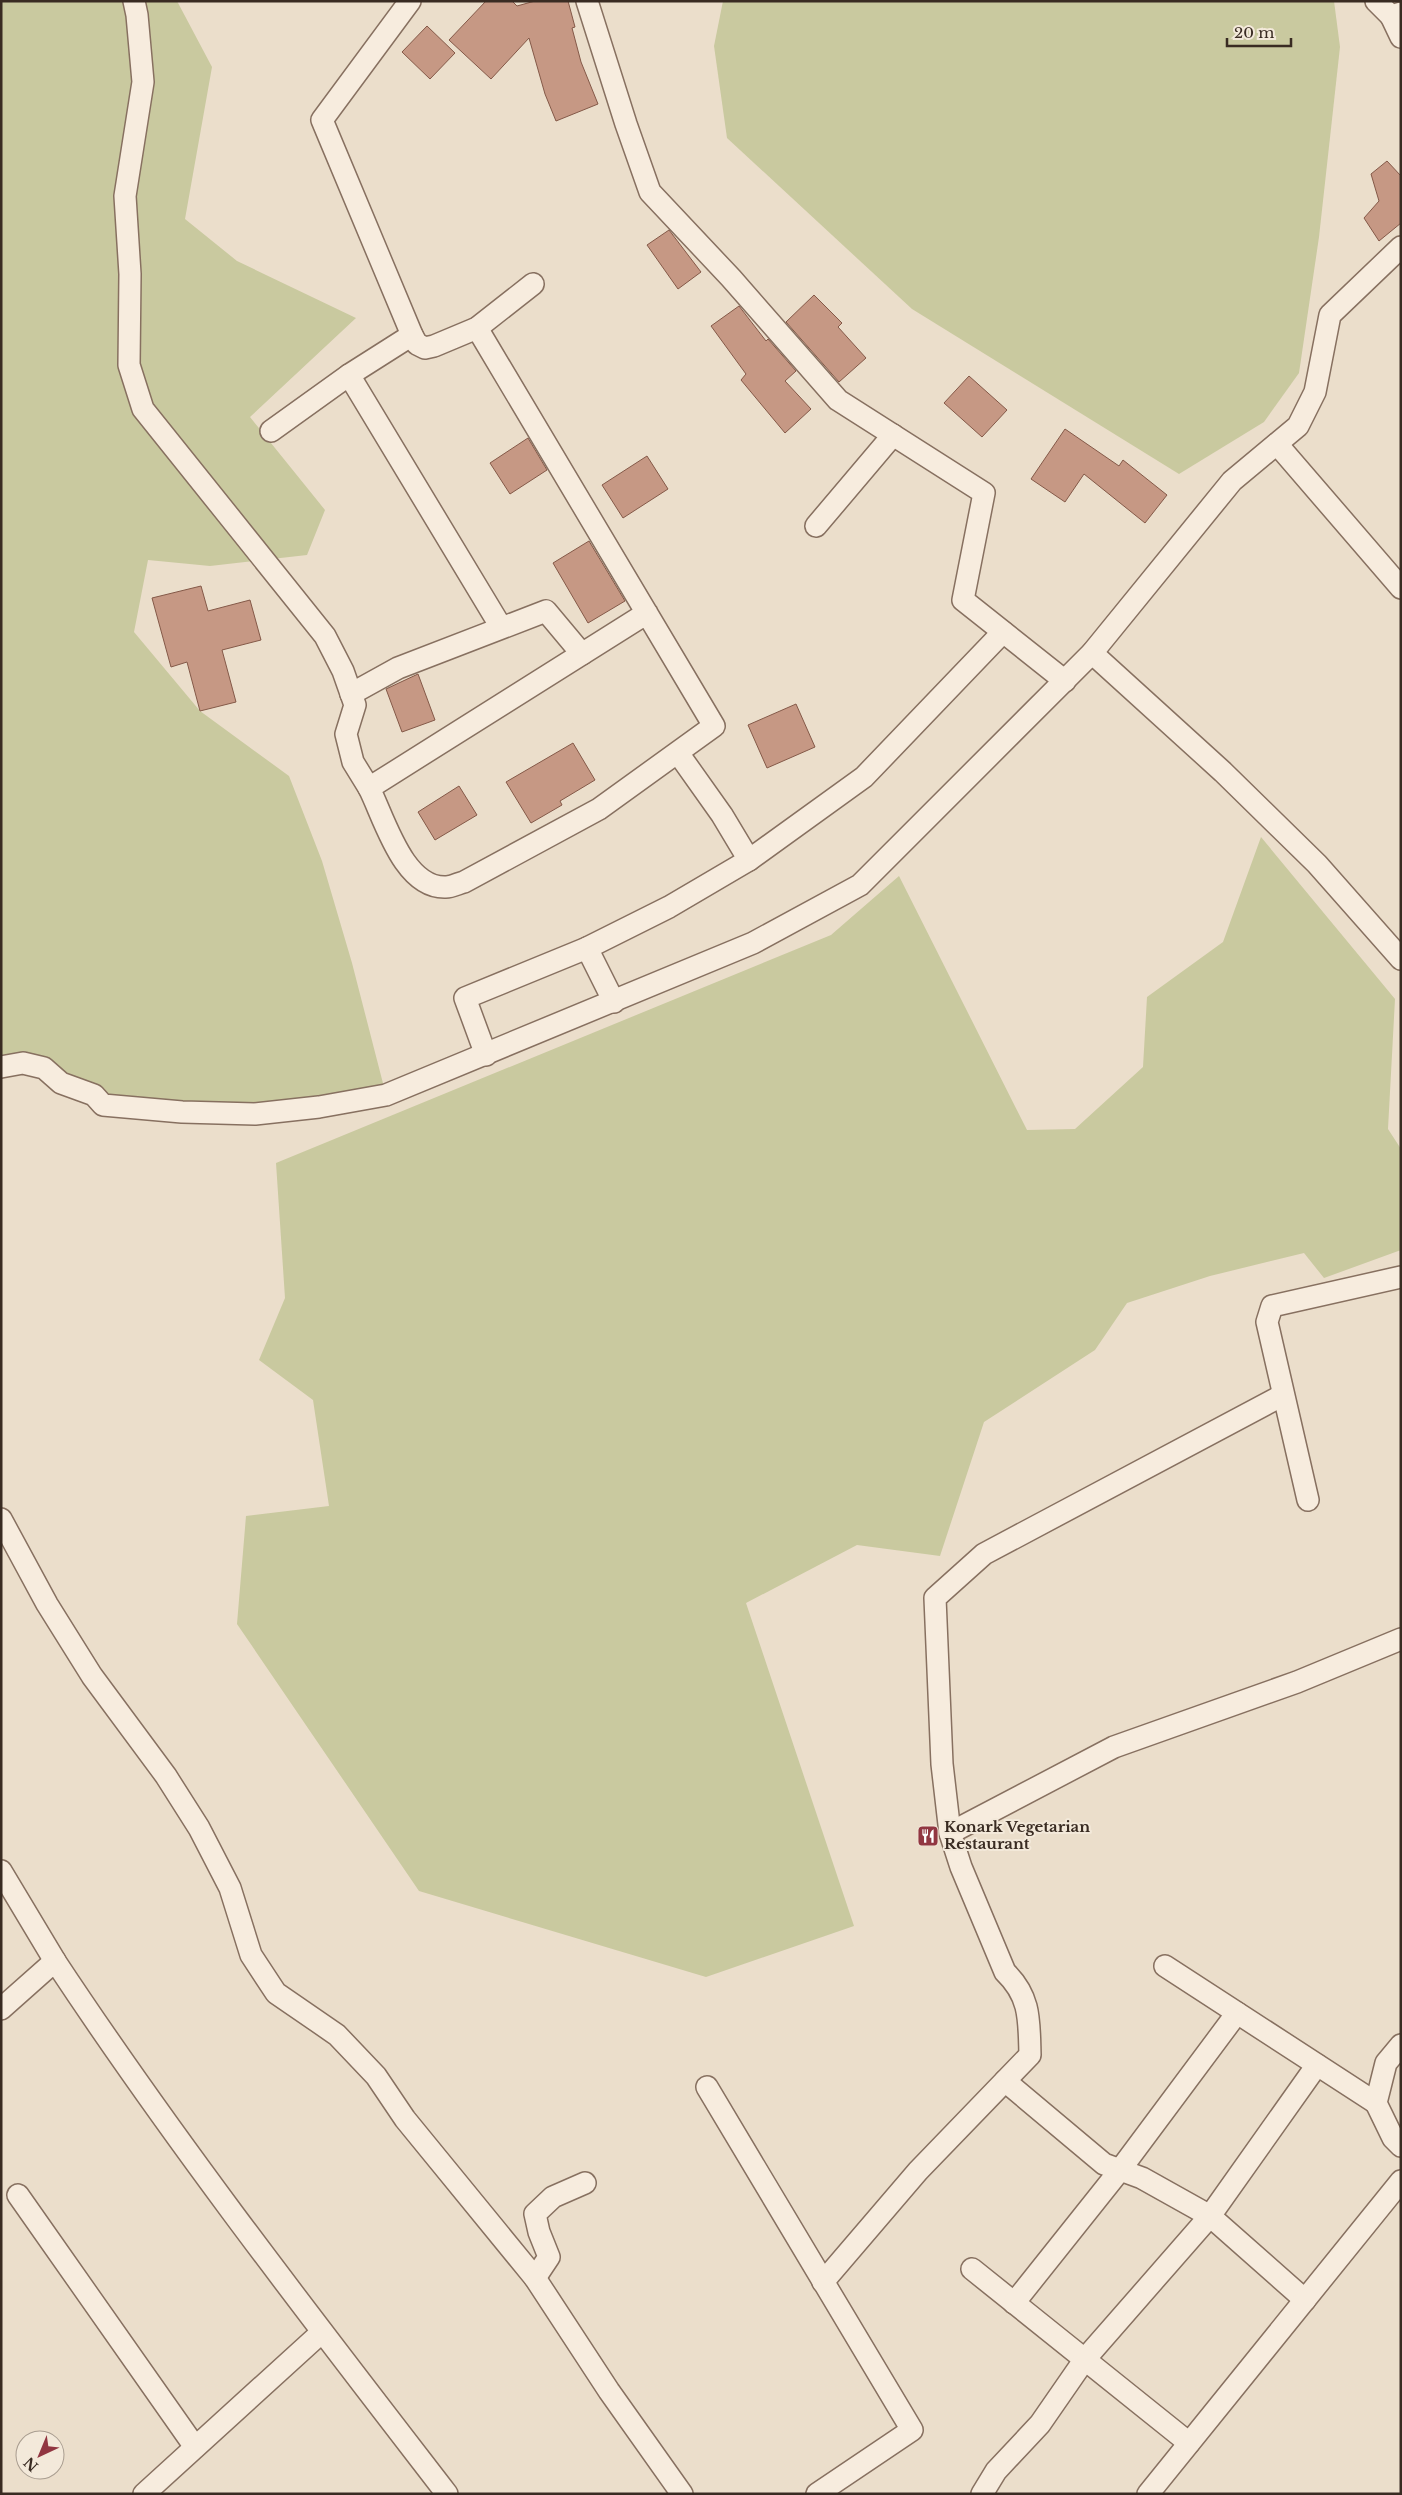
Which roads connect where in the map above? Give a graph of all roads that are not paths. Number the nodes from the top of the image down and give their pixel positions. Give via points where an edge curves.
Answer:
1 (134, 1) edge
2 (410, 1) edge
3 (587, 1) edge
4 (1376, 1) edge
5 (1396, 15) edge
6 (1401, 37) edge
7 (1401, 247) edge
8 (533, 284) dead end
9 (476, 328) junction
10 (412, 335) junction
11 (349, 375) junction
12 (271, 432) dead end
13 (893, 436) junction
14 (1277, 444) junction
15 (816, 526) dead end
16 (1401, 588) edge
17 (647, 613) junction
18 (501, 627) junction
19 (1003, 632) junction
20 (1092, 653) junction
21 (582, 654) junction
22 (1065, 681) junction
23 (351, 694) junction
24 (678, 753) junction
25 (369, 788) junction
26 (749, 860) junction
27 (587, 948) junction
28 (1401, 959) edge
29 (614, 1002) junction
30 (486, 1054) junction
31 (1, 1067) edge
32 (1401, 1277) edge
33 (1283, 1395) junction
34 (1308, 1500) dead end
35 (1, 1519) edge
36 (8, 1550) edge
37 (1401, 1639) edge
38 (950, 1833) junction
39 (1, 1871) edge
40 (55, 1961) junction
41 (1165, 1966) dead end
42 (1, 2009) edge
43 (1238, 2013) junction
44 (1401, 2044) edge
45 (1317, 2065) junction
46 (1005, 2081) junction
47 (707, 2087) dead end
48 (1376, 2103) junction
49 (1401, 2146) edge
50 (1120, 2170) junction
51 (1401, 2181) edge
52 (585, 2183) dead end
53 (18, 2194) dead end
54 (1210, 2216) junction
55 (972, 2269) dead end
56 (535, 2278) junction
57 (823, 2282) junction
58 (1305, 2300) junction
59 (1014, 2302) junction
60 (322, 2332) junction
61 (1085, 2359) junction
62 (1189, 2443) junction
63 (196, 2447) junction
64 (144, 2494) edge
65 (447, 2494) edge
66 (682, 2494) edge
67 (817, 2494) edge
68 (982, 2494) edge
69 (1148, 2494) edge

1 - 23 street via 144,82 125,196 130,274 128,365 143,409 325,636
2 - 10 street via 322,120
3 - 13 street via 650,192 838,400
4 - 5 street
5 - 6 street
7 - 14 street via 1330,316 1314,392 1298,426
8 - 9 street
9 - 10 street via 425,348 417,344
9 - 17 street
10 - 11 street
11 - 12 street
11 - 18 street
13 - 15 street
13 - 19 street via 984,493 963,600
14 - 16 street
14 - 20 street via 1232,480
17 - 21 street
17 - 24 street via 714,726
18 - 21 street via 546,611
18 - 23 street via 398,668
19 - 22 street
19 - 26 street via 864,777
20 - 22 street
20 - 28 street via 1318,864
21 - 25 street
22 - 29 street via 860,885 753,943
23 - 25 street via 355,705 346,734 353,762
24 - 25 street via 599,809 464,882 446,887 429,884 414,872 398,851
24 - 26 street
26 - 27 street via 669,907
27 - 29 street
27 - 30 street via 465,998
29 - 30 street
30 - 31 street via 386,1095 255,1114 103,1105 94,1095 61,1084 44,1068 23,1063
32 - 33 street via 1272,1306 1267,1322
33 - 34 street
33 - 38 street via 984,1554 936,1598 942,1764
35 - 36 street
36 - 56 street via 199,1828 230,1888 251,1955 276,1993 337,2035 376,2076 404,2119
37 - 38 street via 1297,1682 1114,1748
38 - 46 street via 1005,1972 1017,1984 1029,2013 1030,2055
39 - 40 street
40 - 42 street
40 - 60 street
41 - 43 street
43 - 45 street
43 - 50 street
44 - 48 street via 1386,2063
45 - 48 street
45 - 54 street
46 - 50 street via 1104,2164
46 - 57 street via 918,2171
47 - 57 street
48 - 49 street via 1393,2138
50 - 54 street via 1142,2178
50 - 59 street
51 - 58 street
52 - 56 street via 553,2197 535,2214 549,2257
53 - 63 street
54 - 58 street
54 - 61 street
55 - 59 street
56 - 66 street
57 - 67 street via 912,2430
58 - 62 street
59 - 61 street
60 - 63 street
60 - 65 street
61 - 62 street
61 - 68 street via 1040,2424 996,2471
62 - 69 street
63 - 64 street

